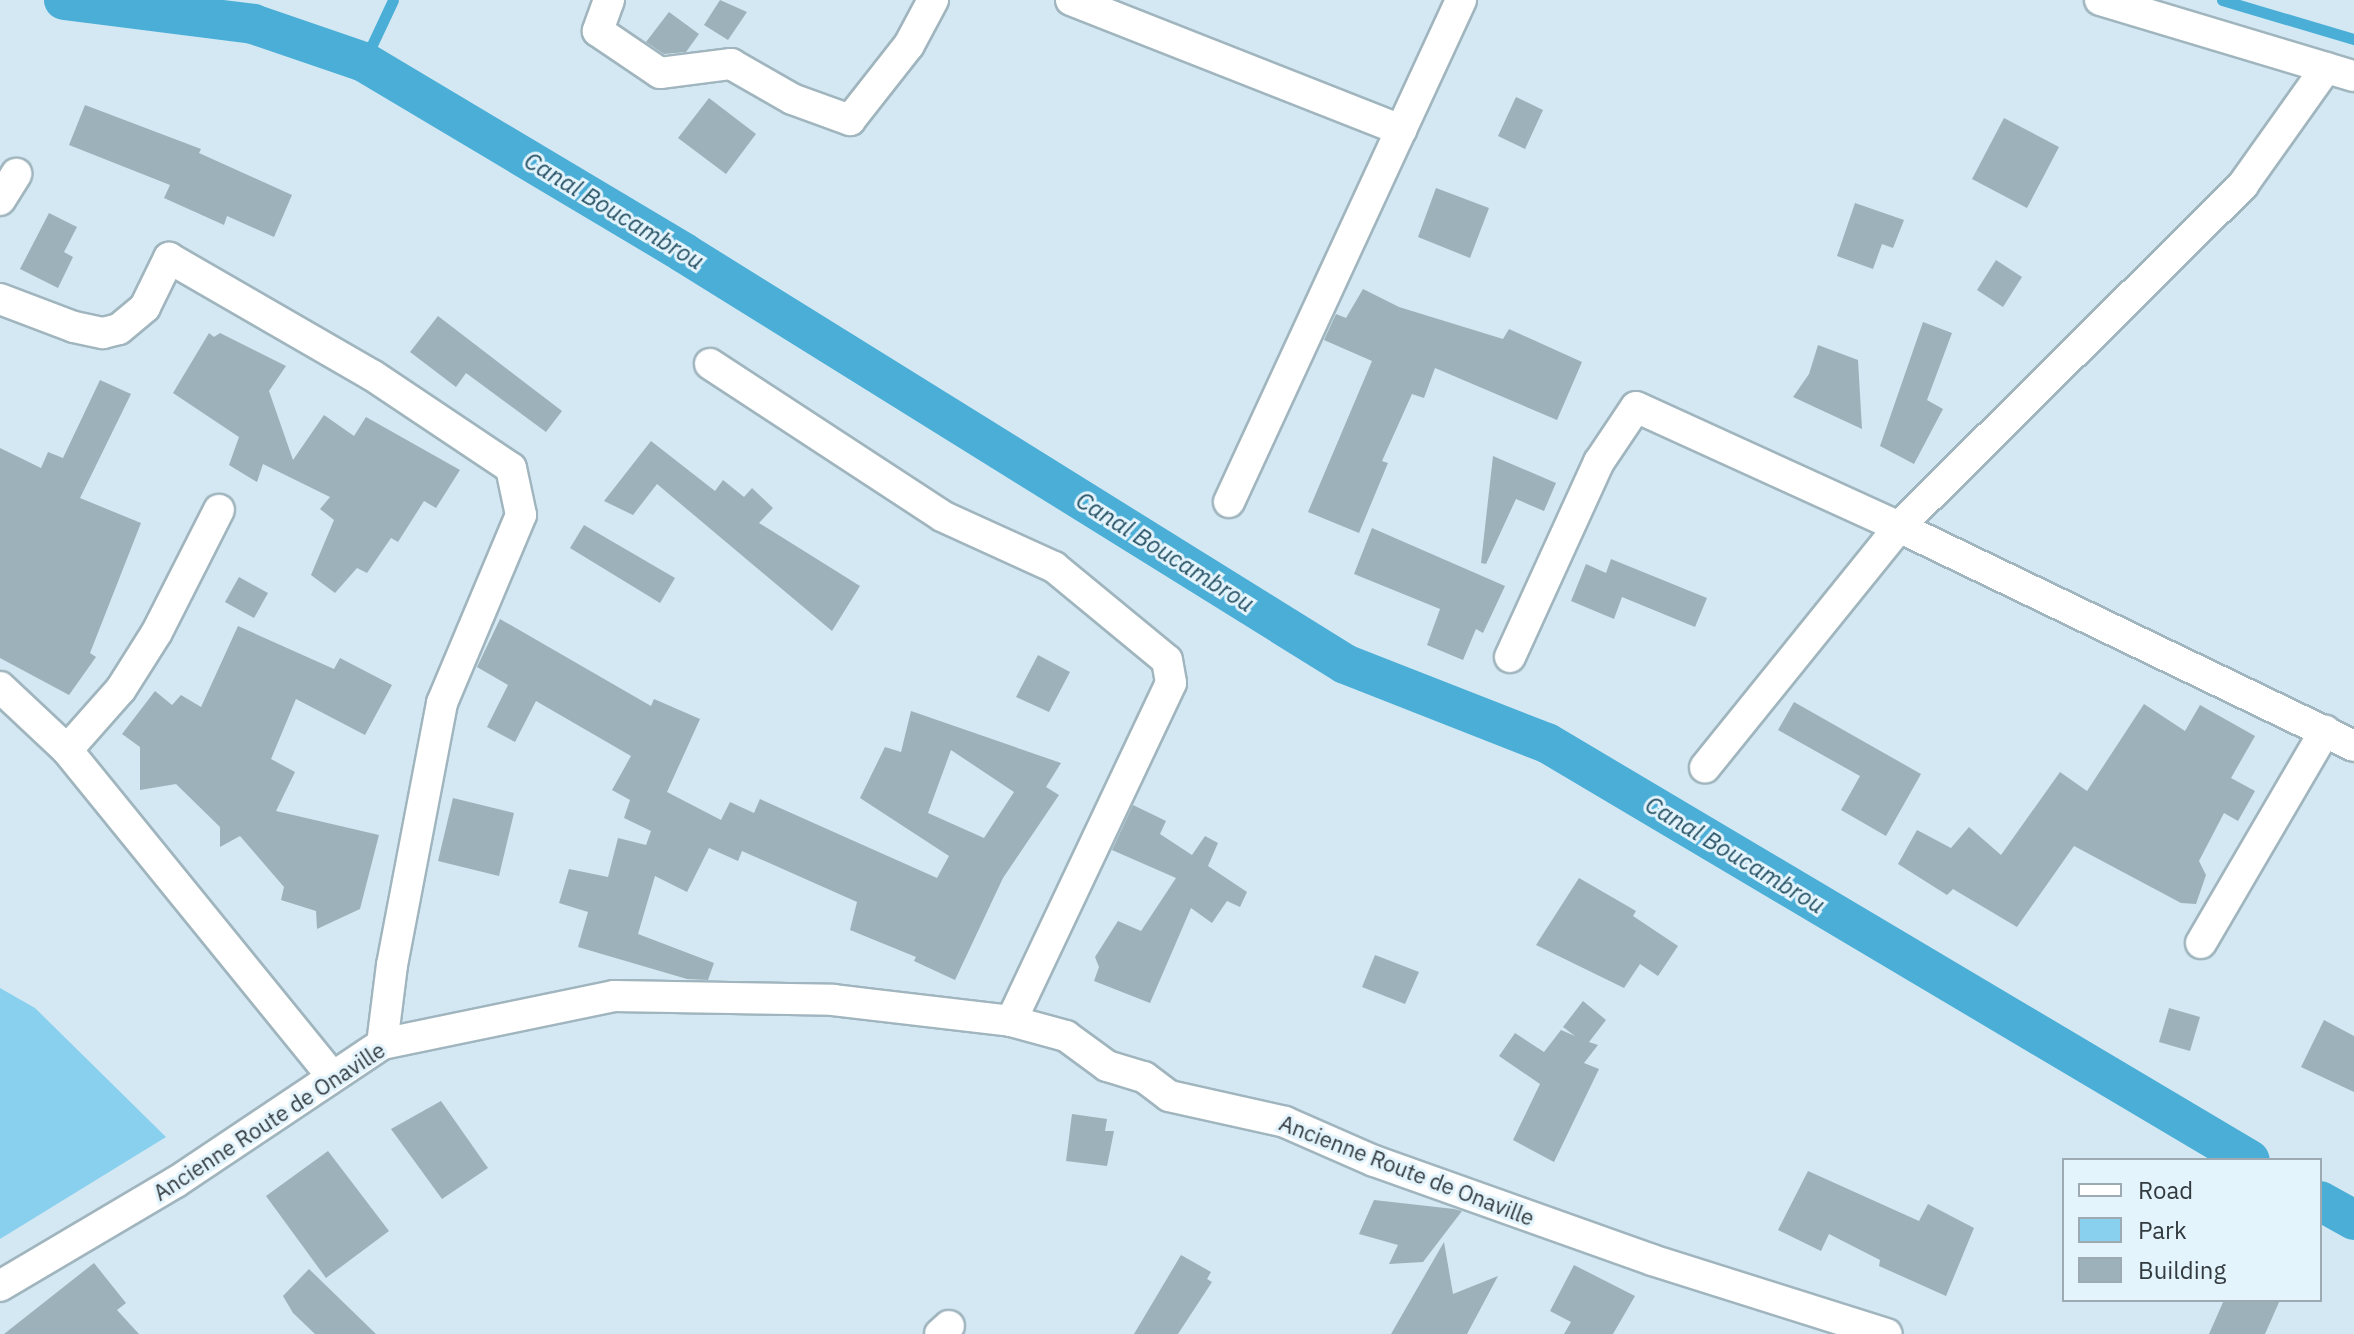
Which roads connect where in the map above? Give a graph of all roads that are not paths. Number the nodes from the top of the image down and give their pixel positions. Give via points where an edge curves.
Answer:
1 (609, 0) edge
2 (933, 0) edge
3 (1071, 0) edge
4 (1461, 0) edge
5 (2100, 0) edge
6 (2340, 72) edge
7 (1401, 130) junction
8 (16, 174) dead end
9 (0, 200) edge
10 (0, 299) edge
11 (710, 364) dead end
12 (1229, 502) dead end
13 (219, 510) dead end
14 (1899, 527) junction
15 (1510, 657) dead end
16 (0, 687) edge
17 (2325, 731) junction
18 (2354, 746) edge
19 (67, 750) junction
20 (1705, 767) dead end
21 (2201, 943) dead end
22 (1011, 1021) junction
23 (382, 1044) junction
24 (332, 1076) junction
25 (0, 1286) edge
26 (1887, 1334) edge

1 - 2 street via 598,31 660,73 731,64 792,99 850,120 909,45
3 - 7 street
4 - 7 street
5 - 6 street
6 - 14 street via 2243,185
7 - 12 street
8 - 9 street
10 - 23 street via 103,333 119,329 145,307 169,258 372,375 511,468 521,515 442,703
11 - 22 street via 942,516 1054,567 1167,660 1171,683
13 - 19 street via 157,632 121,689
14 - 15 street via 1636,407 1599,462
14 - 17 street
14 - 20 street
16 - 19 street
17 - 18 street
17 - 21 street
19 - 24 street
22 - 23 street, Ancienne Route de Onaville via 833,1000 614,996
22 - 26 street, Ancienne Route de Onaville via 1066,1036 1107,1066 1144,1077 1169,1096 1285,1122 1374,1161 1638,1255
23 - 24 street, Ancienne Route de Onaville
24 - 25 street, Ancienne Route de Onaville via 176,1182

